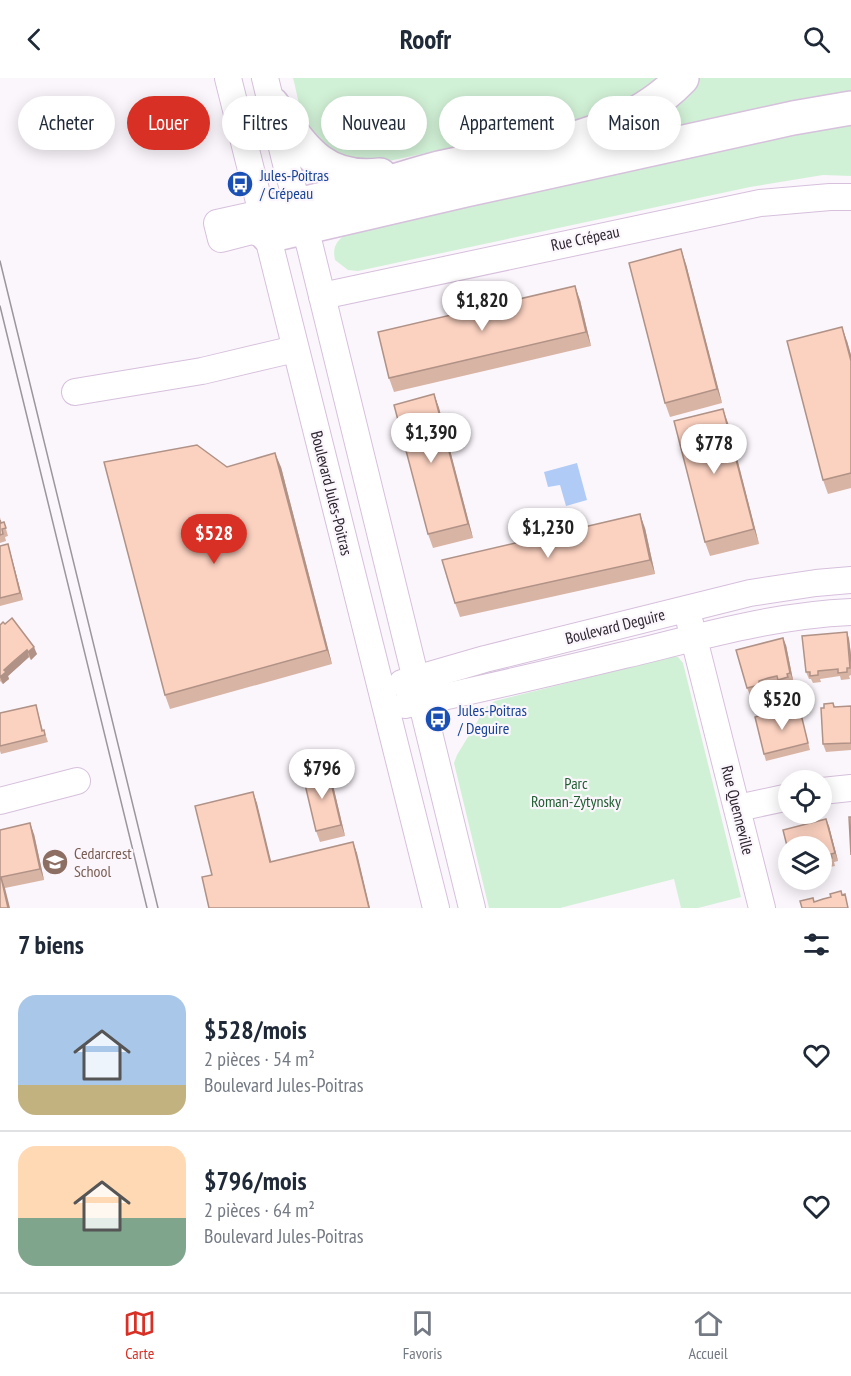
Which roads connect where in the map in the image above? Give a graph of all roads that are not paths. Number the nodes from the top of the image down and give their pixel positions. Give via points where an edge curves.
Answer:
1 (228, 78) edge
2 (682, 78) edge
3 (269, 91) edge
4 (851, 108) edge
5 (438, 168) junction
6 (851, 197) edge
7 (301, 216) junction
8 (265, 224) junction
9 (322, 296) junction
10 (295, 349) junction
11 (75, 392) dead end
12 (851, 580) edge
13 (686, 608) junction
14 (851, 612) edge
15 (694, 638) junction
16 (419, 690) junction
17 (385, 698) junction
18 (77, 781) dead end
19 (851, 788) edge
20 (832, 790) edge
21 (778, 799) edge
22 (0, 801) edge
23 (738, 808) junction
24 (436, 908) edge
25 (472, 908) edge
26 (762, 908) edge

1 - 8 street, Boulevard Jules-Poitras
2 - 5 highway via 650,106 611,126 558,143
3 - 5 highway via 309,153 334,171 360,177
3 - 7 street
4 - 7 highway via 488,185
5 - 7 highway via 372,187
6 - 9 street, Rue Crépeau via 749,205
7 - 8 highway
7 - 9 street
8 - 10 street, Boulevard Jules-Poitras
9 - 16 street
10 - 11 street via 202,371
10 - 17 street, Boulevard Jules-Poitras
12 - 13 street, Boulevard Deguire via 750,593
13 - 15 street, Rue Quenneville
13 - 16 street, Boulevard Deguire via 485,659
14 - 15 street, Boulevard Deguire via 794,617
15 - 16 street, Boulevard Deguire via 492,687
15 - 23 street, Rue Quenneville
16 - 17 street, Boulevard Deguire
16 - 25 street
17 - 24 street, Boulevard Jules-Poitras
18 - 22 street
19 - 20 street
21 - 23 street
23 - 26 street, Rue Quenneville

